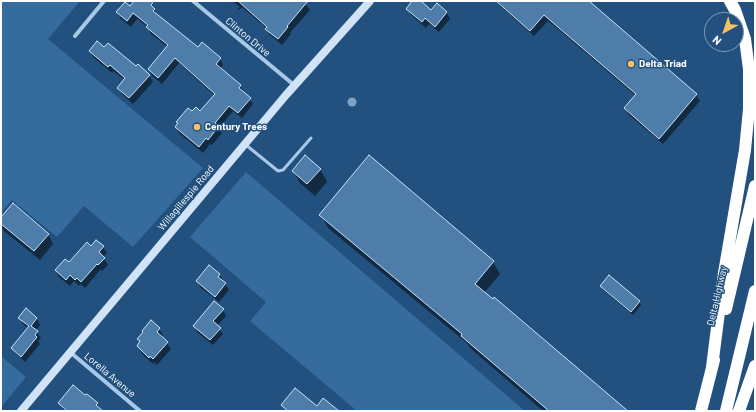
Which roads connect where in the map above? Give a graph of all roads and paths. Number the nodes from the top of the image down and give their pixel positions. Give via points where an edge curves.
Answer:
1 (104, 1) edge
2 (193, 1) edge
3 (370, 1) edge
4 (730, 1) edge
5 (75, 36) dead end
6 (294, 85) junction
7 (311, 138) dead end
8 (244, 144) junction
9 (755, 186) edge
10 (755, 291) edge
11 (70, 352) junction
12 (755, 366) edge
13 (712, 367) junction
14 (21, 411) edge
15 (140, 411) edge
16 (701, 411) edge
17 (726, 411) edge
18 (739, 411) edge

1 - 5 street
2 - 6 street, Clinton Drive
3 - 6 main road, Willagillespie Road
4 - 13 highway via 745,39 749,69 749,109
6 - 8 main road, Willagillespie Road
7 - 8 lane via 283,170 278,171
8 - 11 main road, Willagillespie Road
9 - 13 highway, Delta Highway
10 - 17 highway
11 - 14 main road, Willagillespie Road
11 - 15 street, Lorella Avenue
12 - 18 highway
13 - 16 highway, Delta Highway

